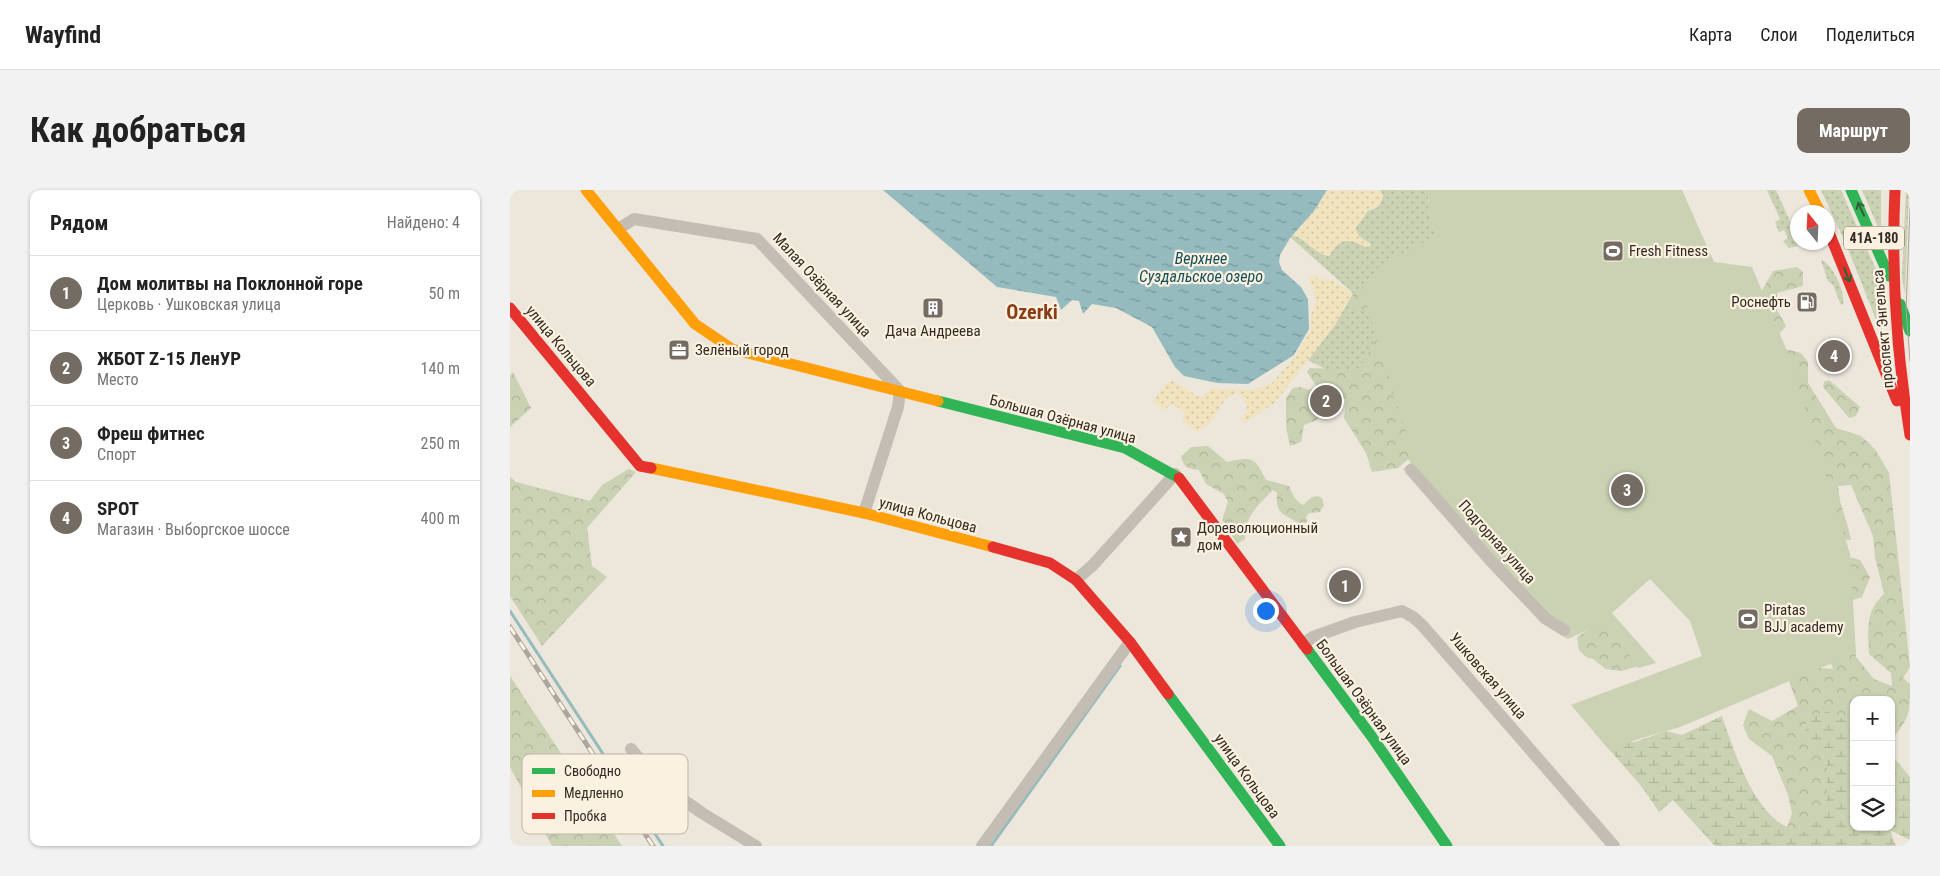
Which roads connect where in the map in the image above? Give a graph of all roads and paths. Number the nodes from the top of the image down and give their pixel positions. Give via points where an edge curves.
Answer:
1 (586, 190) edge
2 (1809, 190) edge
3 (1851, 190) edge
4 (1895, 190) edge
5 (1816, 205) edge
6 (618, 229) junction
7 (1835, 247) edge
8 (1894, 286) junction
9 (510, 308) edge
10 (1910, 331) edge
11 (900, 391) junction
12 (1910, 435) edge
13 (1411, 470) dead end
14 (1175, 474) junction
15 (864, 513) junction
16 (1076, 580) junction
17 (1564, 630) dead end
18 (1130, 642) junction
19 (1303, 644) junction
20 (631, 749) dead end
21 (635, 754) edge
22 (688, 803) edge
23 (756, 846) edge
24 (982, 846) edge
25 (1280, 846) edge
26 (1447, 846) edge
27 (1614, 846) edge

1 - 6 street, Большая Озёрная улица
2 - 5 street
8 -> 3 street, 41А-180
4 - 8 street, проспект Энгельса
6 - 11 street, Большая Озёрная улица via 695,324 732,349
6 - 11 street, Малая Озёрная улица via 634,219 757,239
7 -> 12 street, 41А-180
8 - 10 street, 41А-180
8 - 12 street, проспект Энгельса via 1898,358
9 - 15 street, улица Кольцова via 640,466
11 - 14 street, Большая Озёрная улица via 1126,448
11 - 15 street via 898,407
13 - 17 street, Подгорная улица via 1533,606
14 - 16 street
14 - 19 street, Большая Озёрная улица
15 - 16 street, улица Кольцова via 1050,563
16 - 18 street, улица Кольцова
18 - 24 street
18 - 25 street, улица Кольцова
19 - 26 street, Большая Озёрная улица
19 - 27 street, Ушковская улица via 1354,622 1402,611 1413,616
20 - 21 street
22 - 23 street

